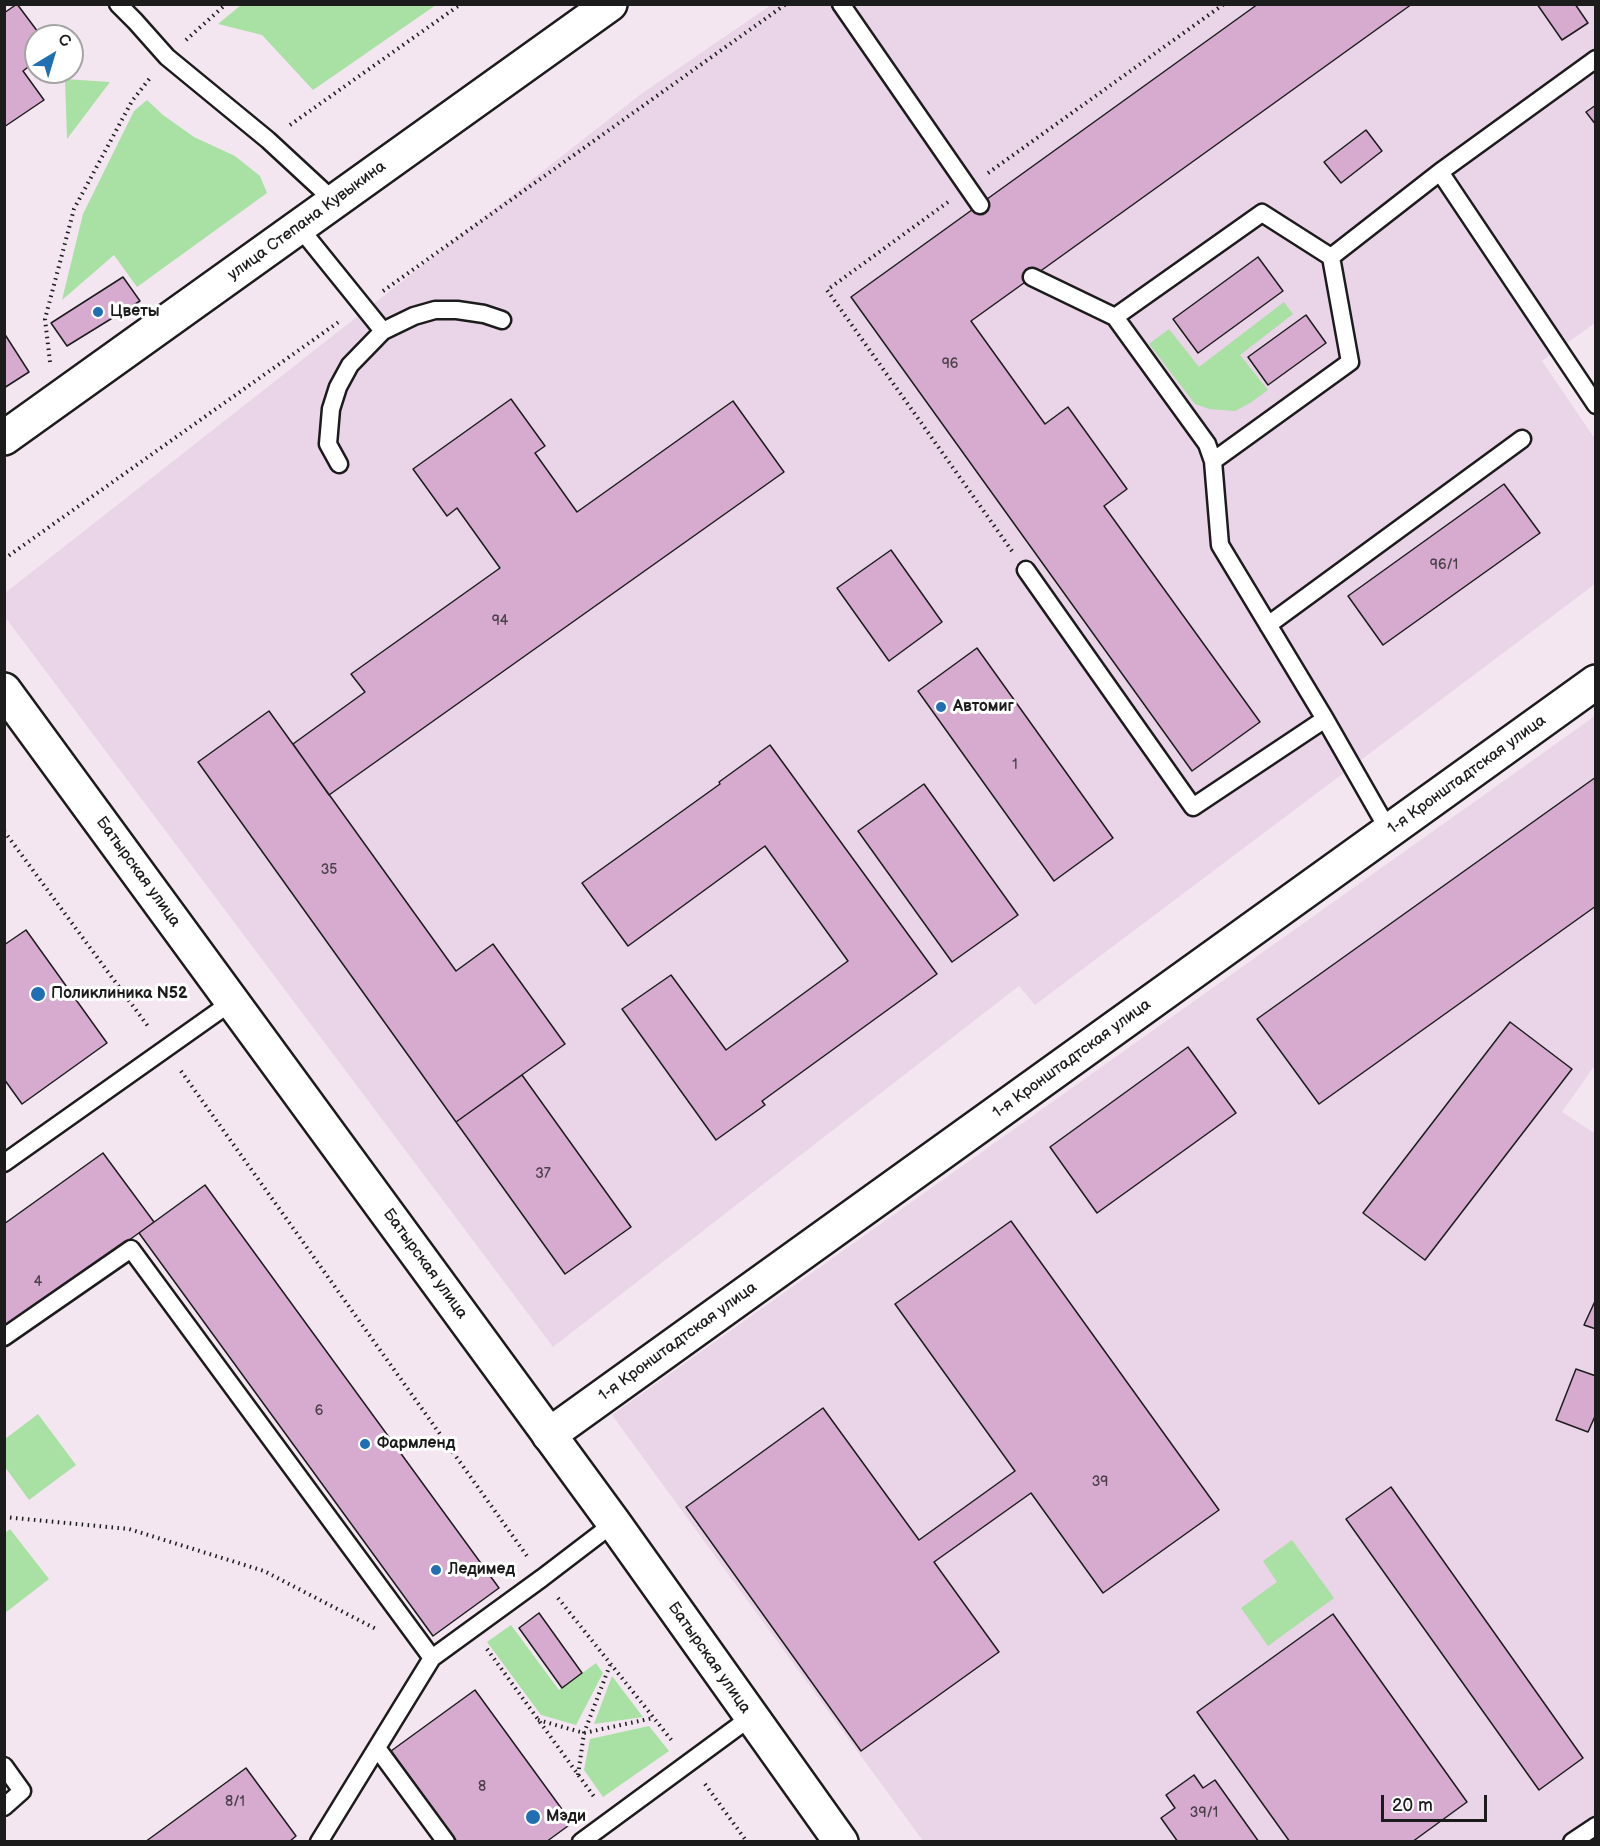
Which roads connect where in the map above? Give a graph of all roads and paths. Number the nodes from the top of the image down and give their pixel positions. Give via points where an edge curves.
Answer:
1 (118, 4) edge
2 (226, 4) edge
3 (461, 4) edge
4 (610, 4) edge
5 (786, 4) edge
6 (841, 4) edge
7 (1224, 4) edge
8 (167, 57) junction
9 (1596, 59) edge
10 (268, 140) junction
11 (1440, 172) junction
12 (968, 187) junction
13 (335, 202) junction
14 (980, 205) dead end
15 (299, 227) junction
16 (1331, 257) junction
17 (1032, 277) dead end
18 (363, 305) junction
19 (1115, 317) junction
20 (502, 320) dead end
21 (383, 331) junction
22 (50, 363) dead end
23 (1590, 382) edge
24 (1596, 405) edge
25 (4, 438) edge
26 (1522, 439) dead end
27 (1213, 461) junction
28 (339, 464) dead end
29 (4, 559) edge
30 (1026, 570) joint
31 (1268, 625) junction
32 (1596, 682) edge
33 (4, 690) edge
34 (1325, 719) junction
35 (4, 831) edge
36 (1389, 831) junction
37 (232, 1001) junction
38 (164, 1049) junction
39 (4, 1163) edge
40 (4, 1337) edge
41 (549, 1435) junction
42 (4, 1517) edge
43 (614, 1523) junction
44 (542, 1578) junction
45 (472, 1629) junction
46 (379, 1631) dead end
47 (432, 1658) junction
48 (610, 1664) junction
49 (751, 1717) junction
50 (654, 1718) junction
51 (537, 1720) junction
52 (584, 1733) junction
53 (377, 1748) junction
54 (689, 1762) junction
55 (4, 1766) edge
56 (578, 1775) junction
57 (4, 1807) edge
58 (611, 1820) junction
59 (1596, 1826) edge
60 (318, 1842) edge
61 (446, 1842) edge
62 (581, 1842) edge
63 (747, 1842) edge
64 (840, 1842) edge
65 (1572, 1842) edge

1 - 8 lane
2 - 8 path
3 - 10 path
4 - 13 street, улица Степана Кувыкина
5 - 18 path
6 - 12 lane
7 - 12 path
8 - 10 lane
8 - 22 path via 132,101 74,209 45,319
9 - 11 lane
10 - 13 lane
11 - 16 lane
11 - 23 lane
12 - 14 lane
12 - 30 path via 827,290
13 - 15 street, улица Степана Кувыкина
15 - 18 lane
15 - 25 street, улица Степана Кувыкина
16 - 19 lane via 1262,213
16 - 27 lane via 1350,362
17 - 19 lane
18 - 21 lane
18 - 29 path
19 - 27 lane via 1207,444
20 - 21 lane via 484,314 435,310
21 - 28 lane via 350,365 338,387 331,409 328,444
23 - 24 lane
26 - 31 lane
27 - 31 lane via 1221,545
30 - 34 lane via 1193,807
31 - 34 lane
32 - 36 street, 1-я Кронштадтская улица
33 - 37 street, Батырская улица
34 - 36 lane
35 - 38 path
36 - 41 street, 1-я Кронштадтская улица
37 - 38 lane
37 - 41 street, Батырская улица
38 - 39 lane
38 - 44 path
40 - 47 lane via 132,1249
41 - 43 street, Батырская улица
42 - 46 path via 129,1529 264,1571
43 - 44 lane
43 - 49 street, Батырская улица
44 - 45 lane
44 - 48 path
45 - 47 lane
45 - 51 path
47 - 53 lane
48 - 50 path
48 - 52 path
49 - 54 lane
49 - 64 street, Батырская улица
50 - 52 path
50 - 54 path
51 - 52 path
51 - 56 path
52 - 56 path
53 - 60 lane
53 - 61 lane
54 - 58 lane
54 - 63 path
55 - 57 lane via 22,1791
56 - 58 path
58 - 62 lane
59 - 65 lane

